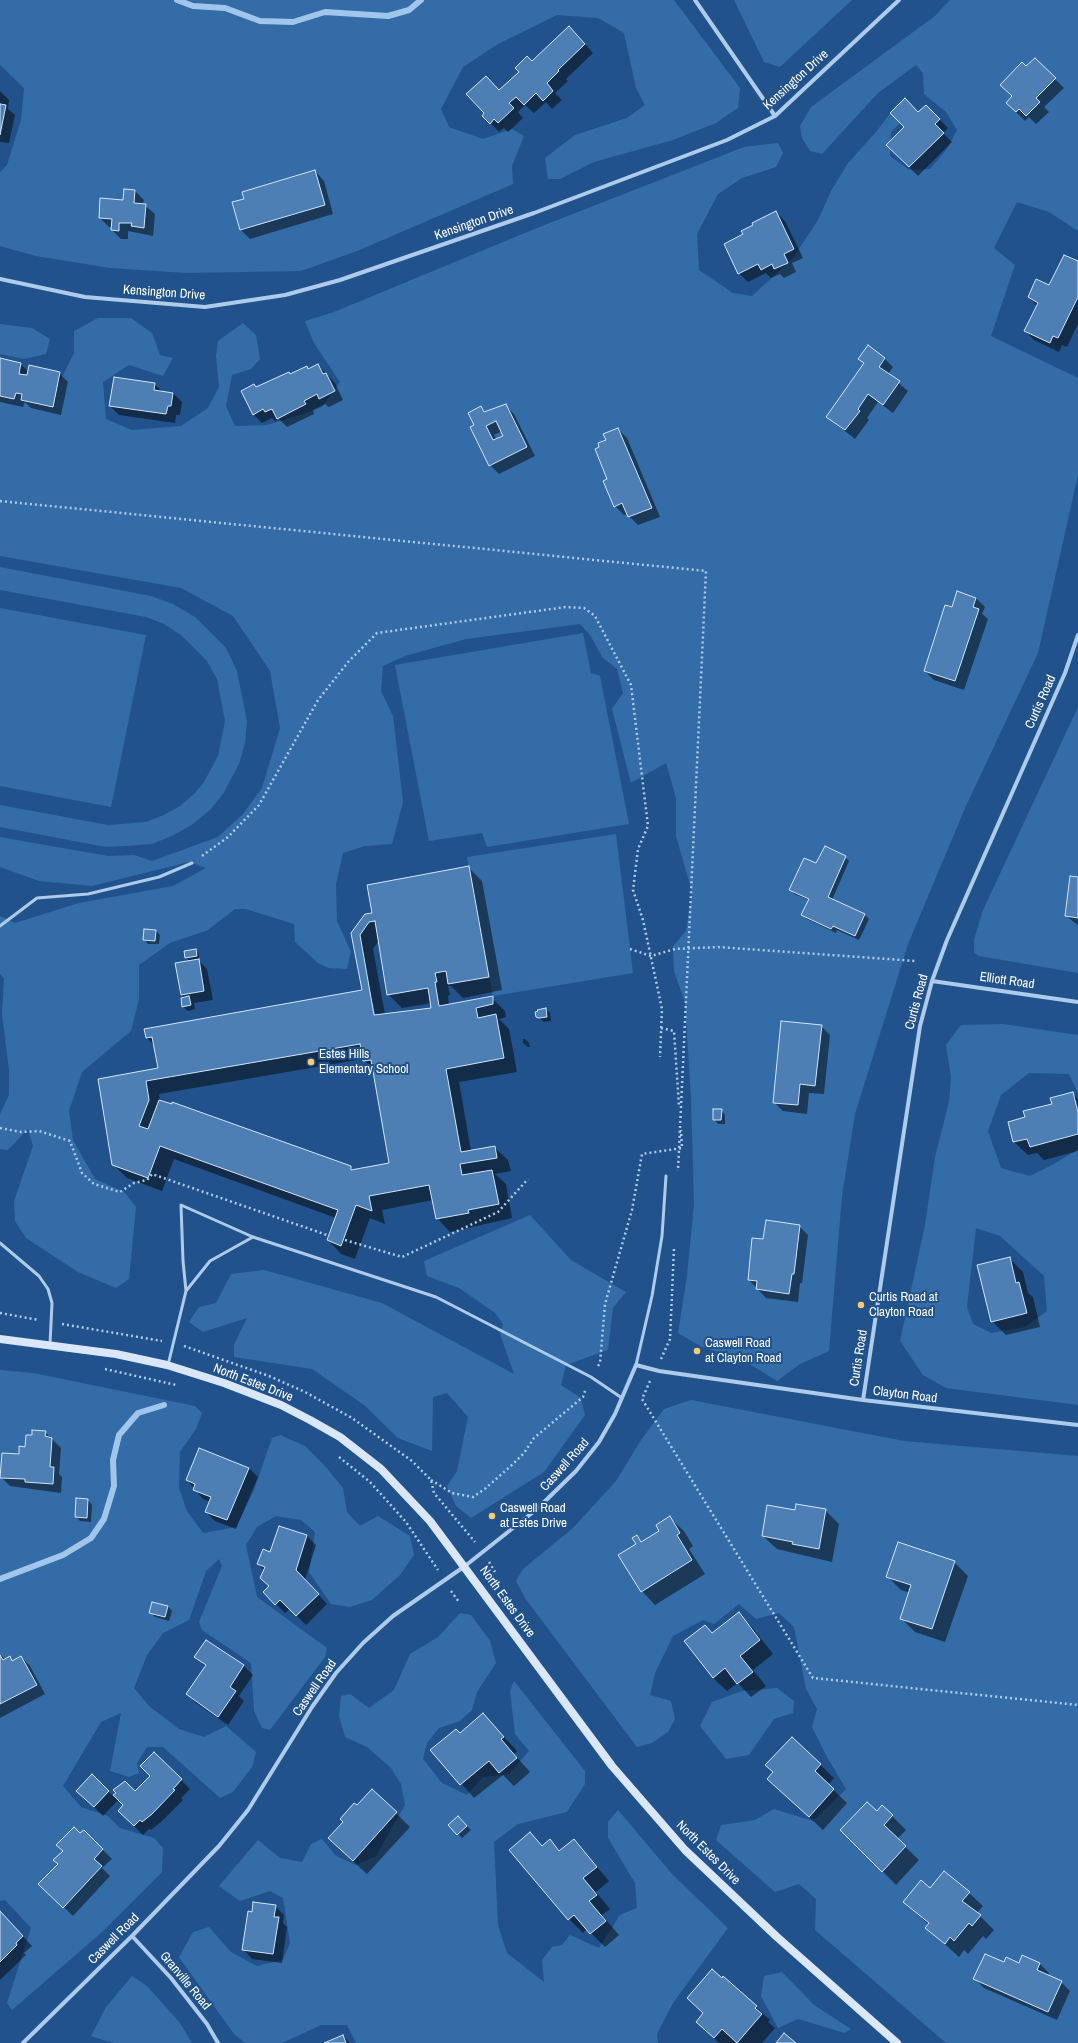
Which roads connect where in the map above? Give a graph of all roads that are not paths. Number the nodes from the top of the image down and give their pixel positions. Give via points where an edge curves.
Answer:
1 (695, 0) edge
2 (899, 0) edge
3 (775, 116) junction
4 (0, 279) edge
5 (1078, 635) edge
6 (192, 863) road end
7 (0, 926) edge
8 (932, 981) junction
9 (1078, 1002) edge
10 (666, 1176) dead end
11 (254, 1237) junction
12 (0, 1243) edge
13 (186, 1291) junction
14 (0, 1339) edge
15 (50, 1344) junction
16 (168, 1365) junction
17 (636, 1365) junction
18 (622, 1398) junction
19 (863, 1400) junction
20 (1078, 1425) edge
21 (465, 1566) junction
22 (132, 1936) junction
23 (23, 2043) edge
24 (218, 2043) edge
25 (897, 2043) edge

1 - 3 street
2 - 3 street, Kensington Drive
3 - 4 street, Kensington Drive via 728,140 534,213 286,296 205,306 85,297
5 - 8 street, Curtis Road via 1065,673 950,933
6 - 7 lane via 159,877 88,894 37,898
8 - 9 street, Elliott Road
8 - 19 street, Curtis Road via 920,1026
10 - 17 lane via 662,1236
11 - 13 lane via 210,1261
11 - 13 lane via 181,1205
11 - 18 lane via 436,1297 591,1377
12 - 15 lane via 39,1276 48,1289 52,1304
13 - 16 lane
14 - 15 main road, North Estes Drive
15 - 16 main road, North Estes Drive
16 - 21 main road, North Estes Drive via 281,1405 340,1437 386,1474 430,1521
17 - 18 street, Caswell Road
17 - 19 street, Clayton Road via 659,1371
18 - 21 street, Caswell Road via 599,1442 576,1471 537,1509
19 - 20 street, Clayton Road
21 - 22 street, Caswell Road via 393,1616 363,1643 336,1673 248,1810 219,1846
21 - 25 main road, North Estes Drive via 612,1766 685,1850 777,1937
22 - 23 street, Caswell Road
22 - 24 street, Granville Road via 175,1984 207,2024

